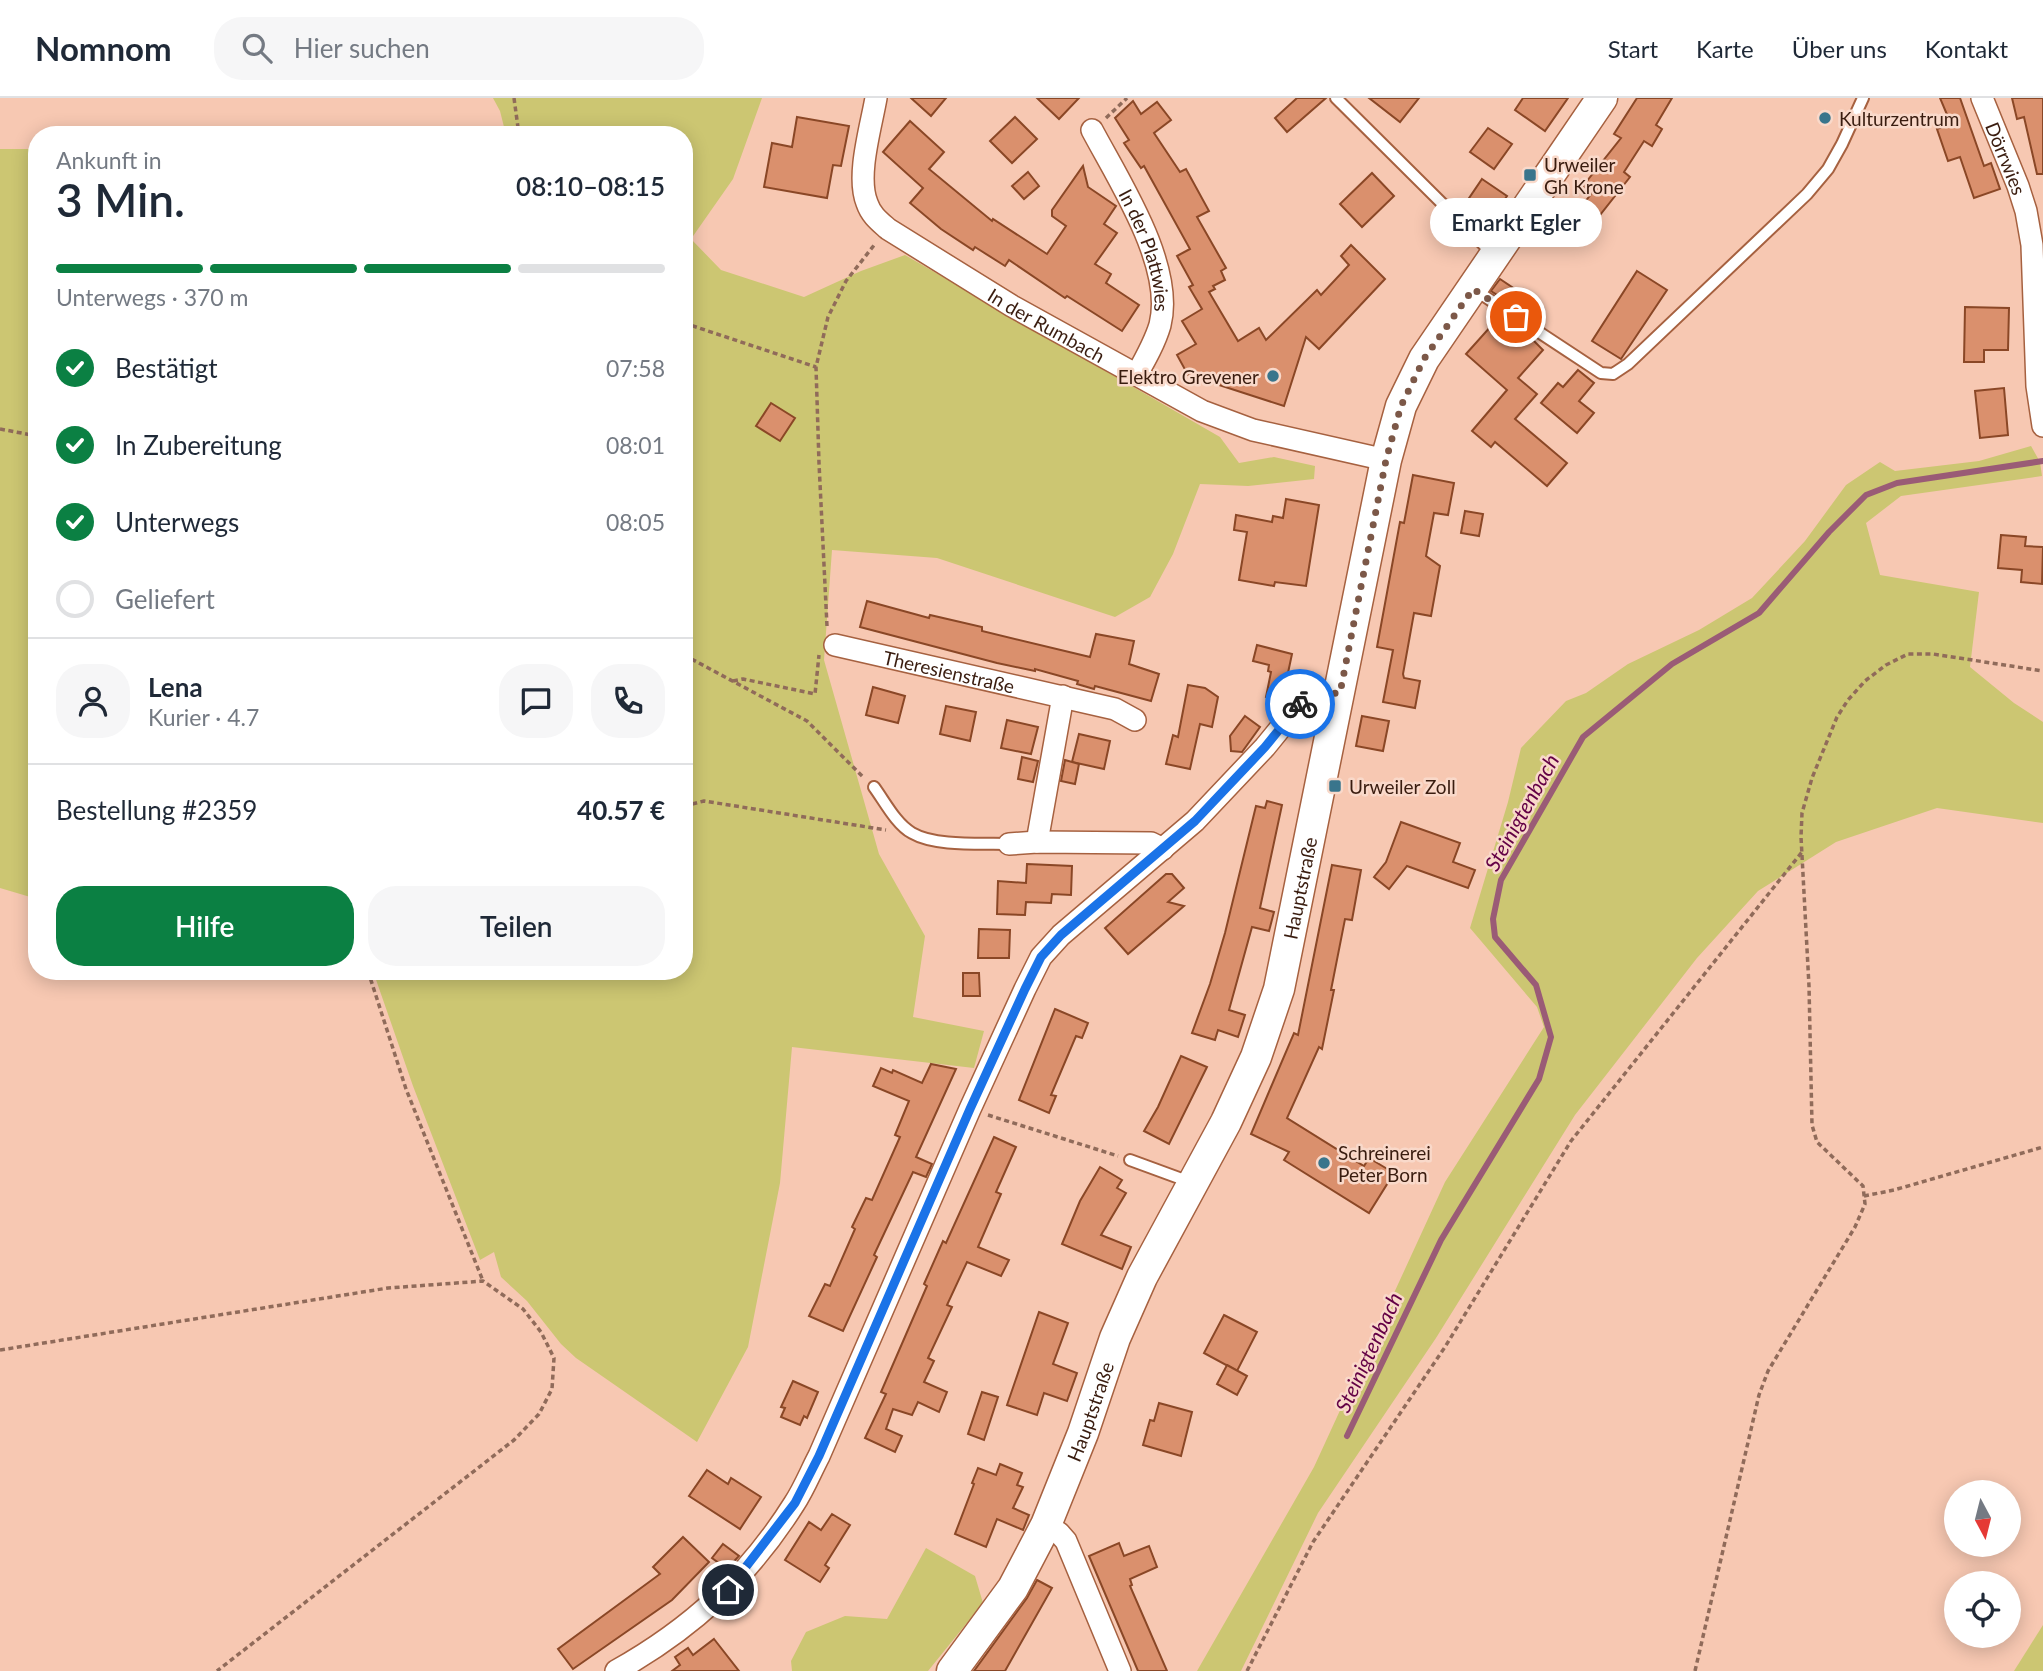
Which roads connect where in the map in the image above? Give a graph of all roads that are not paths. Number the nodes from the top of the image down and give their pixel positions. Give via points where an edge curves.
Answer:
1 (876, 98) edge
2 (1336, 98) edge
3 (1602, 98) edge
4 (1863, 98) edge
5 (1982, 98) edge
6 (1091, 130) road end
7 (1495, 256) junction
8 (1473, 289) junction
9 (1137, 373) junction
10 (2043, 426) edge
11 (1386, 460) junction
12 (835, 645) road end
13 (1340, 693) junction
14 (1063, 696) junction
15 (1135, 720) dead end
16 (874, 787) road end
17 (1037, 842) junction
18 (1009, 844) joint
19 (1163, 849) junction
20 (1130, 1160) road end
21 (1192, 1183) junction
22 (1046, 1525) junction
23 (615, 1671) edge
24 (952, 1671) edge
25 (1120, 1671) edge

1 - 9 street, In der Rumbach via 863,188 874,218 1012,306
2 - 7 lane
3 - 7 main road, Hauptstraße
4 - 8 lane via 1842,145 1807,194 1628,364 1613,373 1601,373
5 - 10 street, Dörrwies via 2018,186 2030,234
6 - 9 street, In der Plattwies via 1137,215 1158,269 1163,298 1160,323
7 - 8 main road, Hauptstraße
8 - 11 main road, Hauptstraße via 1424,359 1401,406
9 - 11 street, In der Rumbach via 1202,411 1253,430
11 - 13 main road, Hauptstraße
12 - 14 street, Theresienstraße
13 - 19 street via 1317,694 1300,704 1219,798
13 - 21 main road, Hauptstraße via 1279,989 1256,1057
14 - 15 street, Theresienstraße via 1115,709
14 - 17 street
16 - 18 lane via 912,833 944,843
17 - 18 street
17 - 19 street via 1151,843
19 - 23 street via 1041,957 795,1503 728,1590 700,1616
20 - 21 lane
21 - 22 main road, Hauptstraße via 1115,1338
22 - 24 main road, Hauptstraße via 1013,1588
22 - 25 street via 1066,1541

